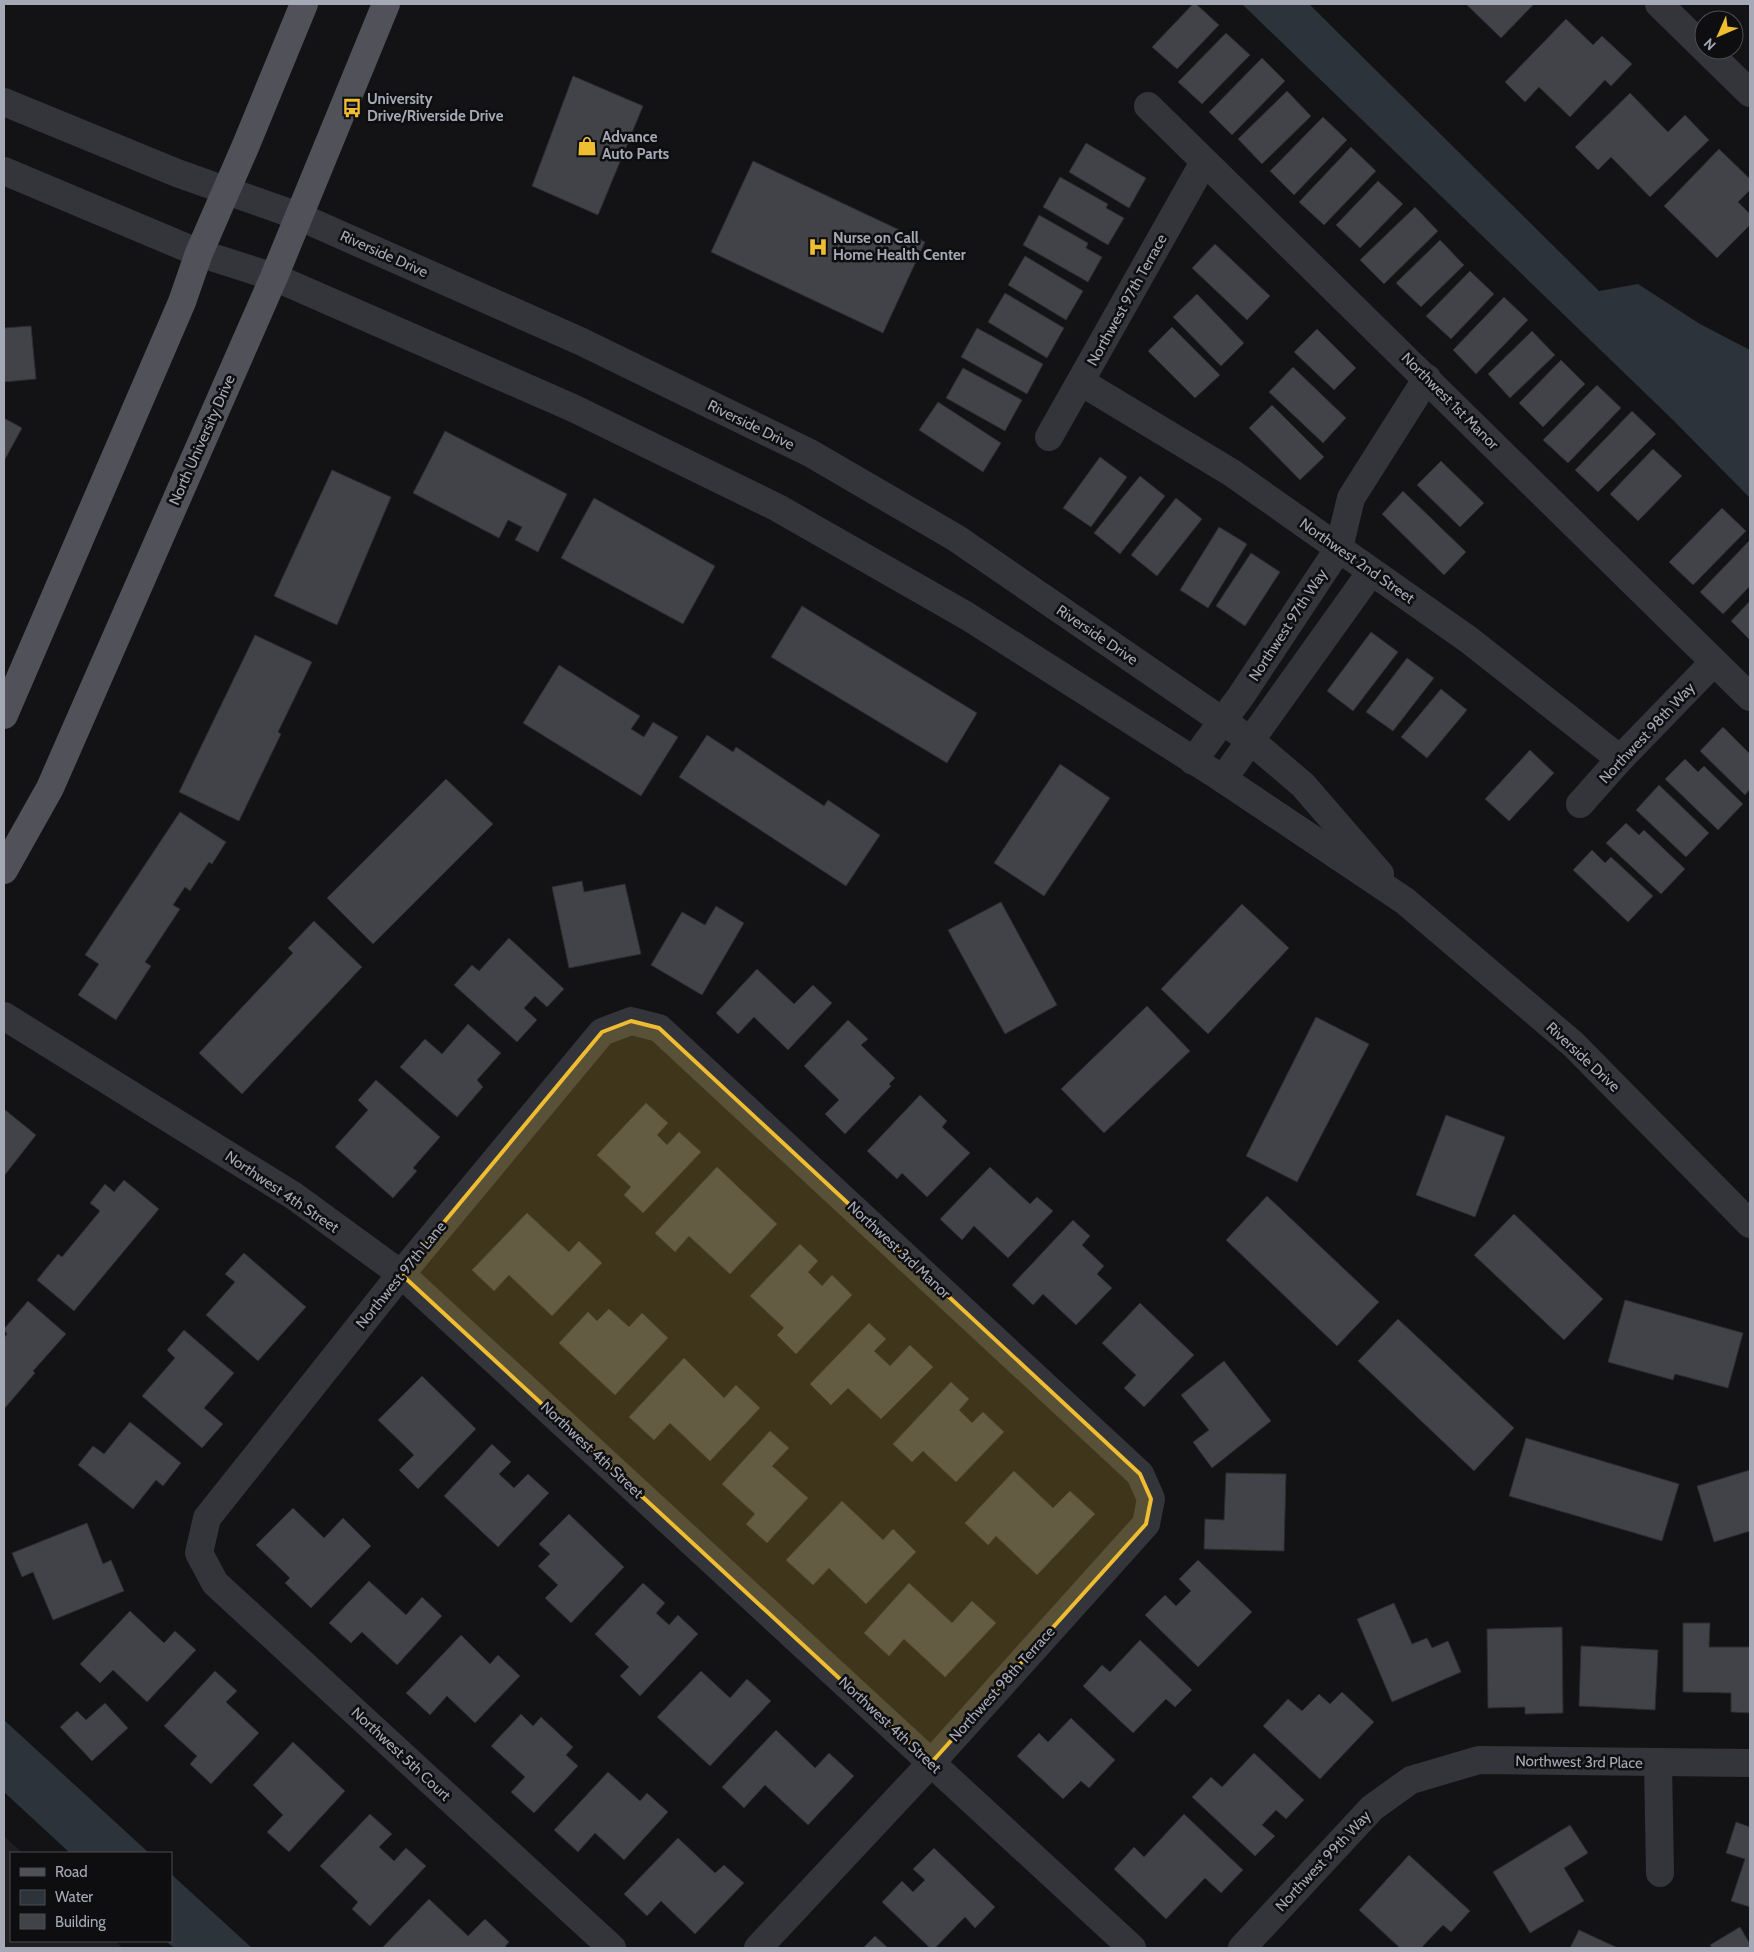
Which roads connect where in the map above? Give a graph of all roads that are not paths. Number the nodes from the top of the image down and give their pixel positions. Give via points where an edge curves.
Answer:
1 (304, 4) edge
2 (386, 4) edge
3 (1659, 4) edge
4 (1694, 38) edge
5 (1716, 60) edge
6 (1750, 93) edge
7 (4, 102) edge
8 (1148, 106) dead end
9 (1204, 162) junction
10 (4, 171) edge
11 (225, 191) junction
12 (298, 216) junction
13 (198, 253) junction
14 (274, 277) junction
15 (1427, 378) junction
16 (1082, 382) junction
17 (1050, 437) dead end
18 (1339, 548) junction
19 (1371, 572) junction
20 (1714, 662) junction
21 (1750, 697) edge
22 (4, 715) edge
23 (1223, 721) junction
24 (1250, 740) junction
25 (1620, 759) junction
26 (1193, 761) junction
27 (1223, 779) junction
28 (1580, 804) dead end
29 (4, 870) edge
30 (1404, 901) junction
31 (4, 1016) edge
32 (631, 1020) joint
33 (1750, 1224) edge
34 (401, 1274) junction
35 (1151, 1499) joint
36 (199, 1552) joint
37 (931, 1763) junction
38 (1658, 1763) junction
39 (1750, 1763) edge
40 (1411, 1780) joint
41 (1660, 1874) dead end
42 (612, 1948) edge
43 (758, 1948) edge
44 (1132, 1948) edge
45 (1242, 1948) edge

1 - 11 main road
2 - 12 main road, North University Drive
3 - 4 street
5 - 6 street
7 - 11 street, Riverside Drive
8 - 9 street, Northwest 1st Manor
9 - 15 street, Northwest 1st Manor
9 - 16 street, Northwest 97th Terrace
10 - 13 street, Riverside Drive
11 - 12 street, Riverside Drive
11 - 13 main road
12 - 14 main road, North University Drive
12 - 23 street, Riverside Drive via 580,341 810,453 956,538
13 - 14 street, Riverside Drive
13 - 22 main road via 182,302
14 - 26 street, Riverside Drive via 573,408 778,508 968,616
14 - 29 main road, North University Drive via 50,788
15 - 18 street, Northwest 97th Way via 1351,498
15 - 20 street, Northwest 1st Manor
16 - 17 street, Northwest 97th Terrace
16 - 18 street, Northwest 2nd Street via 1232,473
18 - 19 street, Northwest 2nd Street
18 - 23 street, Northwest 97th Way
19 - 24 street
19 - 25 street, Northwest 2nd Street via 1468,640
20 - 21 street, Northwest 1st Manor
20 - 25 street, Northwest 98th Way
23 - 24 street, Riverside Drive
23 - 26 street, Northwest 97th Way
24 - 27 street
24 - 30 street, Riverside Drive via 1303,785
25 - 28 street, Northwest 98th Way
26 - 27 street, Riverside Drive
27 - 30 street, Riverside Drive
30 - 33 street, Riverside Drive via 1574,1046
31 - 34 street, Northwest 4th Street via 294,1196
32 - 34 street, Northwest 97th Lane via 602,1032
32 - 35 street, Northwest 3rd Manor via 659,1028 1140,1474
34 - 36 street, Northwest 97th Lane via 206,1518
34 - 37 street, Northwest 4th Street
35 - 37 street, Northwest 98th Terrace via 1146,1524
36 - 42 street, Northwest 5th Court via 215,1583
37 - 43 street, Northwest 98th Terrace
37 - 44 street, Northwest 4th Street
38 - 39 street, Northwest 3rd Place
38 - 40 street, Northwest 3rd Place via 1479,1760
38 - 41 street
40 - 45 street, Northwest 99th Way via 1372,1808

